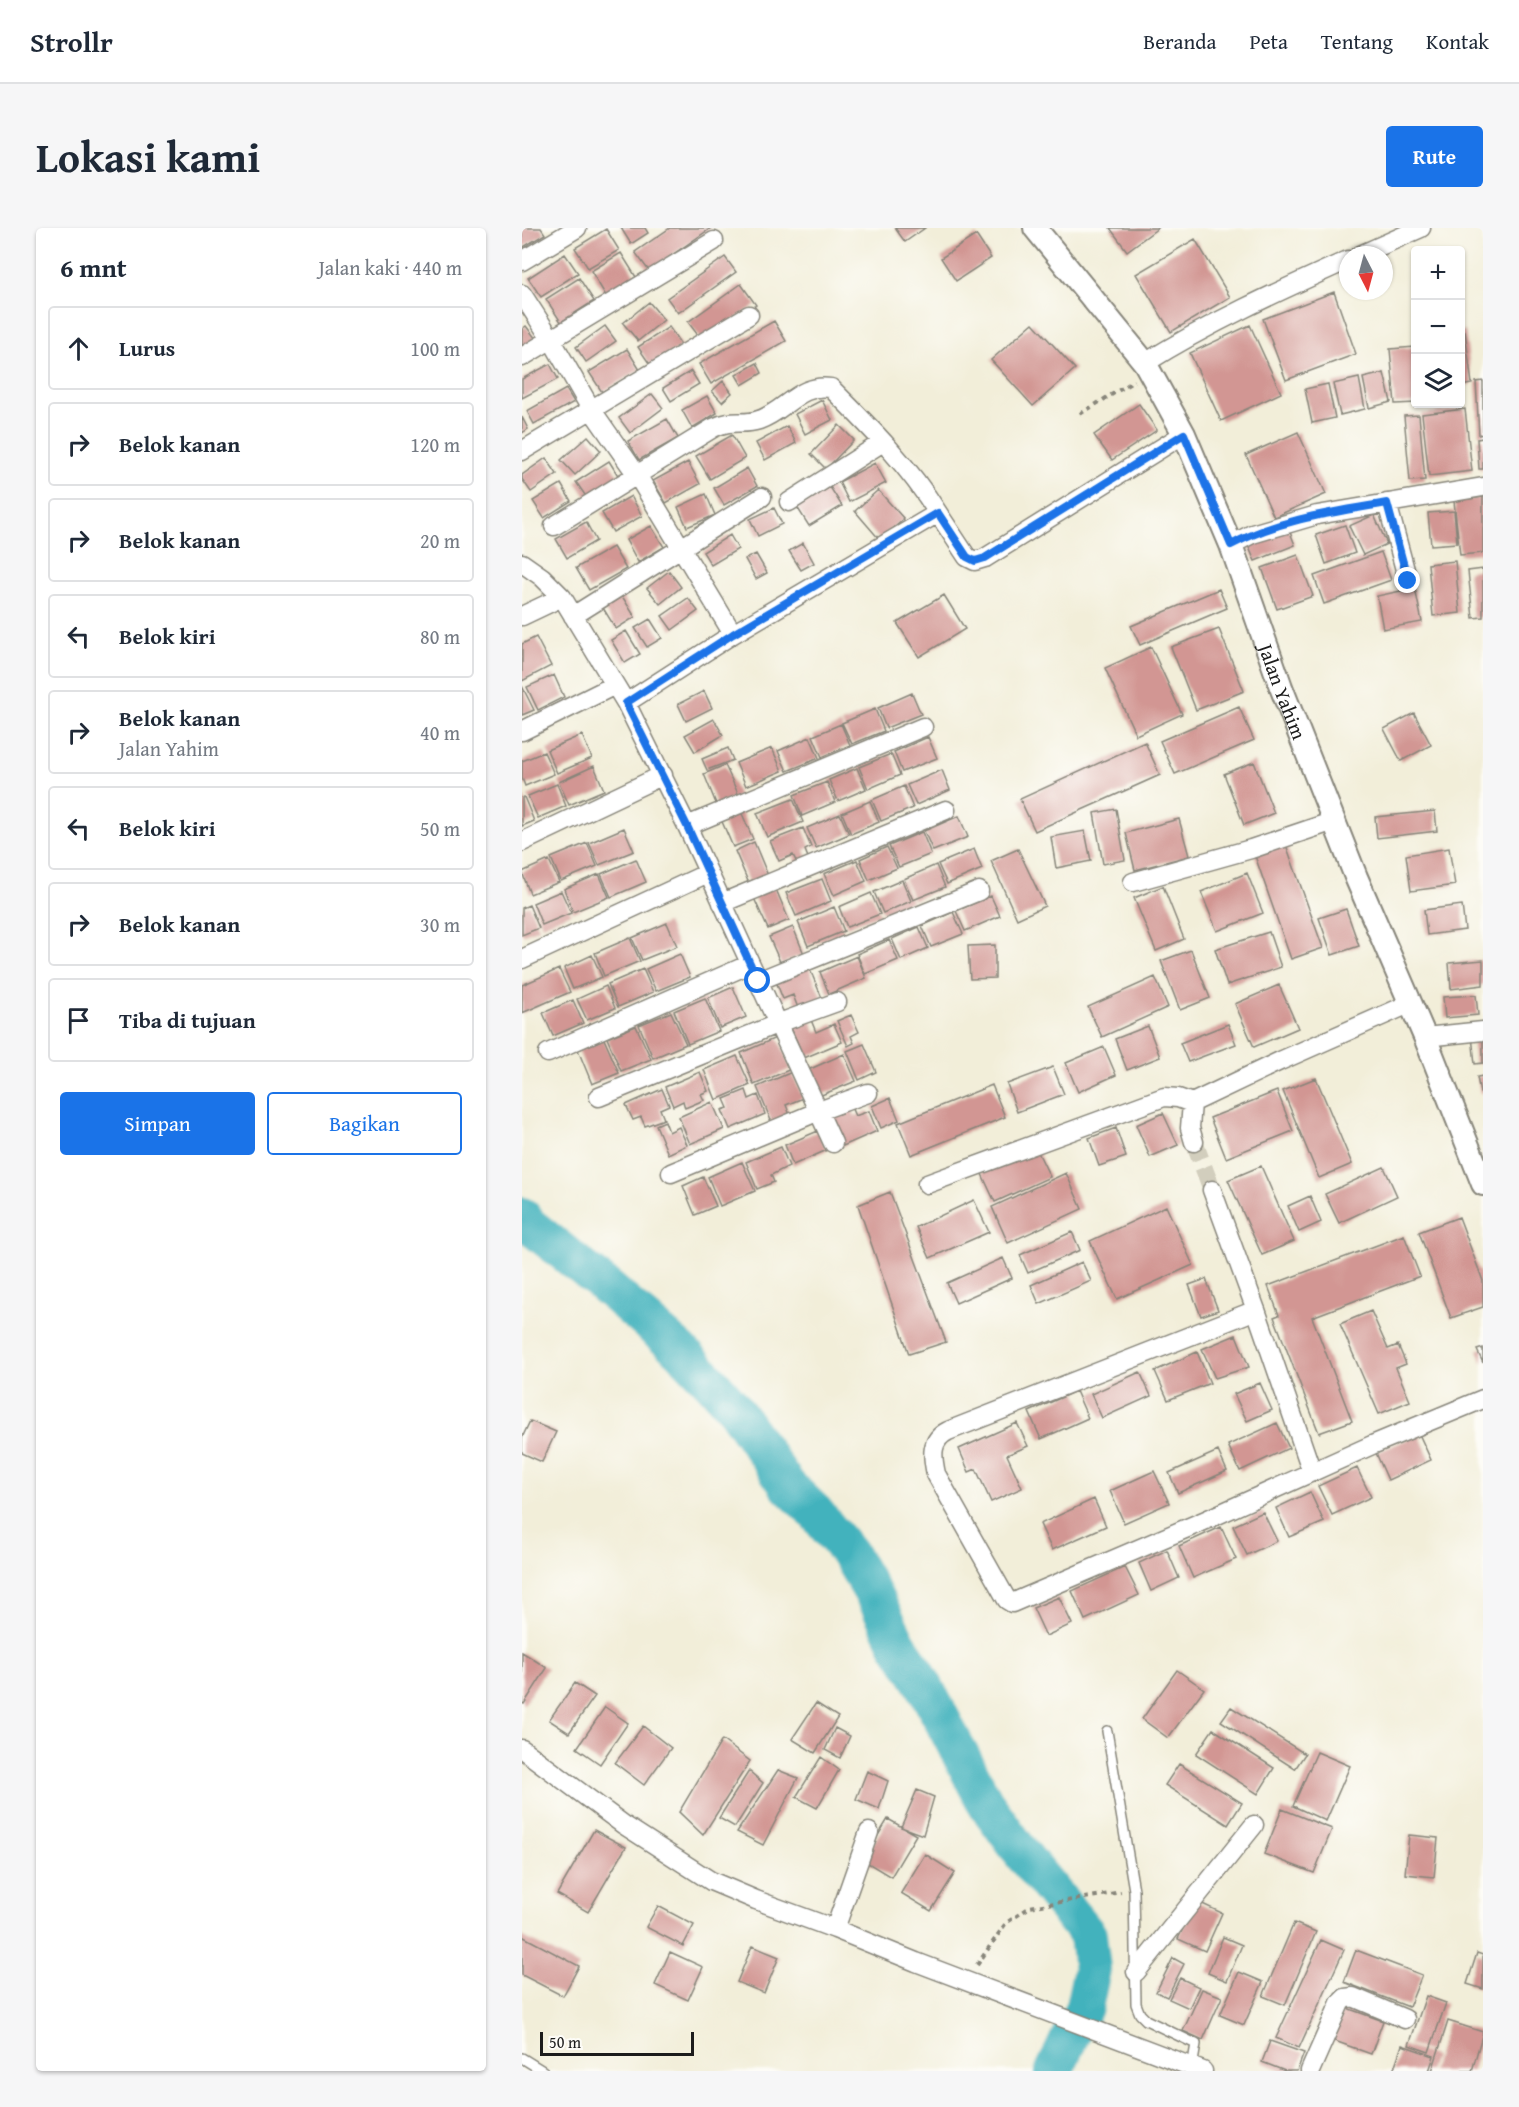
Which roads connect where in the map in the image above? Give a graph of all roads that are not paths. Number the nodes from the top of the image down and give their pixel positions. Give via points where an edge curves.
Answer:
1 (577, 228) edge
2 (1421, 228) edge
3 (1042, 230) edge
4 (714, 241) dead end
5 (1380, 246) edge
6 (522, 261) edge
7 (1339, 264) edge
8 (522, 294) edge
9 (749, 315) dead end
10 (552, 339) junction
11 (522, 357) edge
12 (1147, 367) junction
13 (591, 409) junction
14 (1184, 434) junction
15 (883, 442) junction
16 (522, 451) edge
17 (638, 475) junction
18 (1483, 487) edge
19 (762, 496) dead end
20 (789, 502) dead end
21 (1387, 503) junction
22 (938, 513) junction
23 (554, 526) dead end
24 (1231, 545) junction
25 (680, 547) junction
26 (522, 564) edge
27 (1408, 581) dead end
28 (562, 597) junction
29 (522, 616) edge
30 (573, 616) junction
31 (733, 634) junction
32 (615, 685) junction
33 (626, 703) junction
34 (923, 728) dead end
35 (522, 731) edge
36 (663, 776) junction
37 (945, 810) dead end
38 (1334, 821) junction
39 (687, 826) junction
40 (522, 842) edge
41 (708, 873) junction
42 (1133, 882) dead end
43 (979, 891) dead end
44 (722, 903) junction
45 (522, 960) edge
46 (754, 972) junction
47 (837, 1002) dead end
48 (1409, 1004) junction
49 (779, 1023) junction
50 (1483, 1031) edge
51 (1425, 1037) junction
52 (548, 1053) dead end
53 (868, 1093) dead end
54 (599, 1097) dead end
55 (1192, 1103) junction
56 (819, 1111) junction
57 (1194, 1142) tunnel mouth
58 (833, 1143) dead end
59 (671, 1173) dead end
60 (1481, 1174) edge
61 (927, 1184) dead end
62 (1212, 1190) tunnel mouth
63 (1256, 1310) junction
64 (1483, 1399) edge
65 (1312, 1472) junction
66 (1107, 1731) dead end
67 (522, 1749) edge
68 (1254, 1825) dead end
69 (869, 1832) dead end
70 (835, 1929) junction
71 (1136, 1972) junction
72 (1405, 2019) dead end
73 (522, 2058) edge
74 (1197, 2069) edge
75 (543, 2071) edge
76 (1310, 2071) edge

1 - 6 street
2 - 5 street
3 - 12 street, Jalan Yahim
4 - 10 street
7 - 12 street via 1180,341
8 - 10 street
9 - 13 street
10 - 11 street
10 - 13 street
12 - 14 street, Jalan Yahim
13 - 16 street
13 - 17 street
14 - 22 street via 985,558 975,561 967,557
14 - 24 street, Jalan Yahim
15 - 17 street via 831,388 815,387 763,419 724,422
15 - 20 street
15 - 22 street via 921,486
17 - 23 street
17 - 25 street
18 - 21 street
19 - 25 street
21 - 24 street via 1287,523
21 - 27 street
22 - 31 street
24 - 38 street, Jalan Yahim
25 - 30 street
25 - 31 street
26 - 28 street
28 - 29 street
28 - 30 street
30 - 32 street
31 - 33 street
32 - 33 street
32 - 35 street
33 - 36 street
34 - 39 street
36 - 39 street
36 - 40 street
37 - 44 street
38 - 42 street
38 - 48 street, Jalan Yahim
39 - 41 street
41 - 44 street
41 - 45 street
43 - 46 street
44 - 46 street
46 - 49 street
46 - 52 street
47 - 49 street
48 - 51 street, Jalan Yahim
48 - 55 street
49 - 54 street
49 - 56 street
50 - 51 street
51 - 60 street, Jalan Yahim
53 - 56 street
55 - 57 street via 1190,1128
55 - 61 street via 1164,1097
56 - 58 street
56 - 59 street
62 - 63 street
63 - 65 street
63 - 65 street via 940,1435 932,1457 936,1474 1012,1603
64 - 65 street
66 - 71 lane via 1134,1890
67 - 70 street via 624,1826 711,1881
68 - 71 street
69 - 70 street
70 - 74 street
71 - 74 lane via 1136,2004 1140,2014 1196,2044
72 - 76 street via 1353,1997 1345,1998
73 - 75 lane

